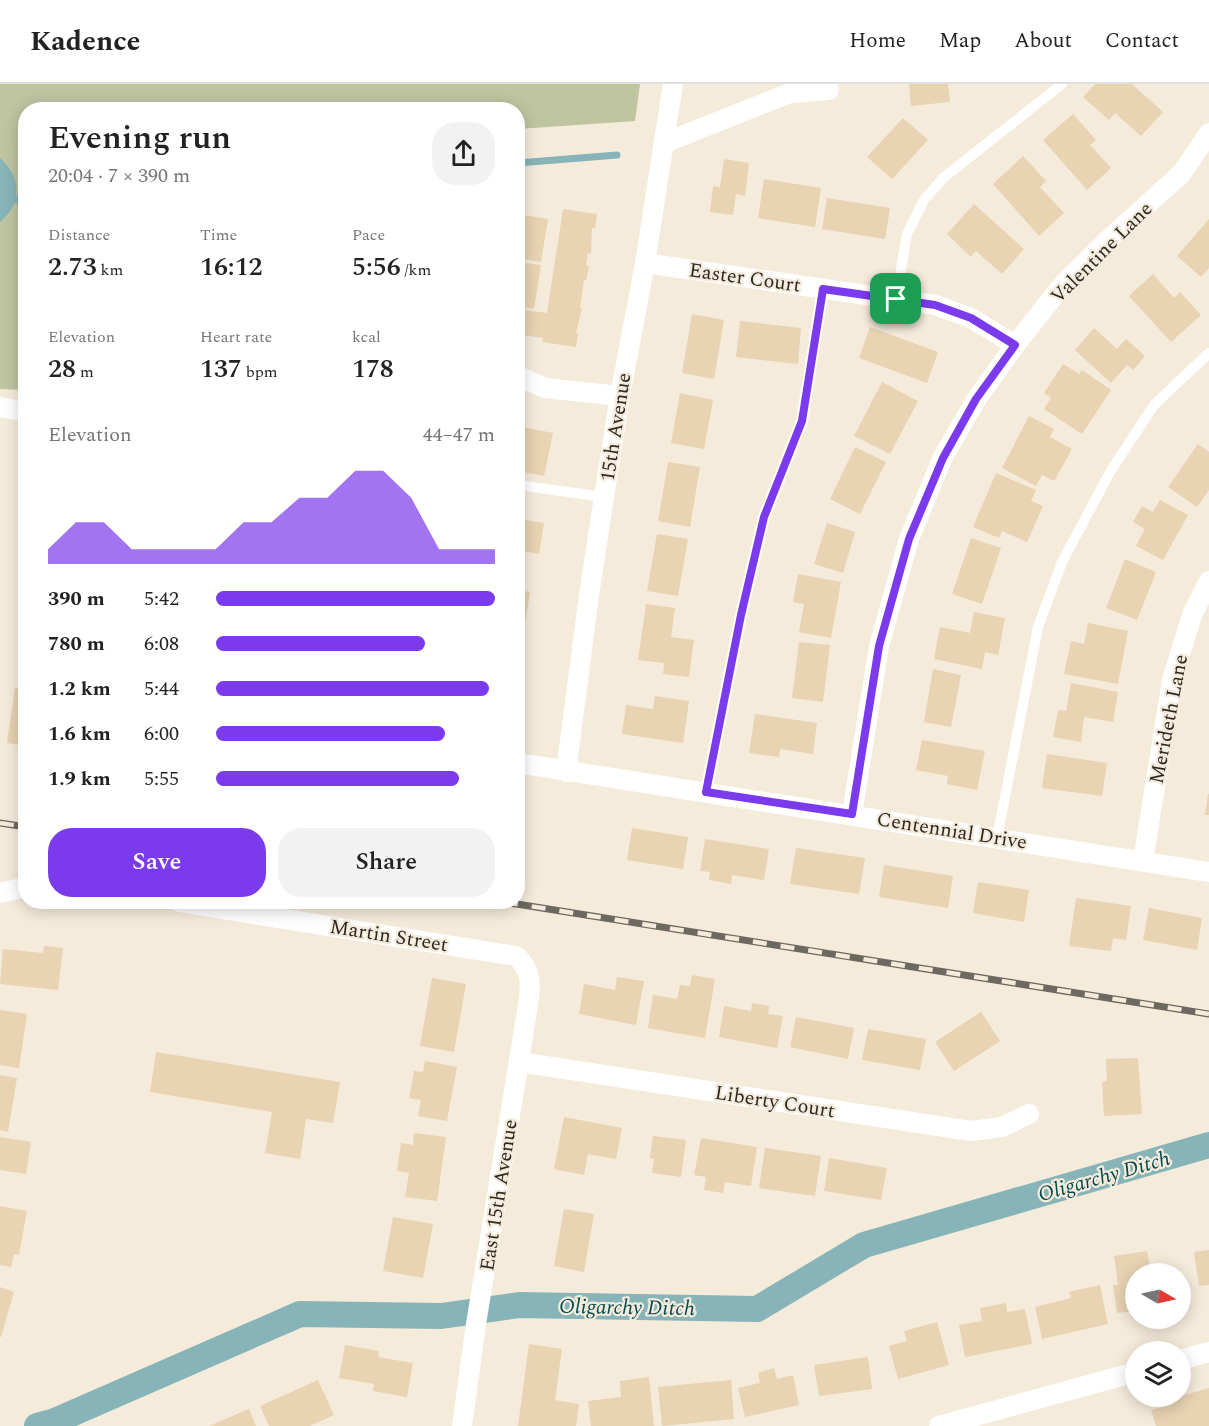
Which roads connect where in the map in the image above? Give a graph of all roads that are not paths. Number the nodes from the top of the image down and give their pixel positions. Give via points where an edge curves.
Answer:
1 (673, 84) edge
2 (1062, 84) edge
3 (829, 90) dead end
4 (1209, 132) edge
5 (664, 142) junction
6 (645, 263) junction
7 (823, 289) junction
8 (896, 299) junction
9 (1015, 345) junction
10 (1209, 353) edge
11 (525, 379) edge
12 (620, 396) junction
13 (0, 407) edge
14 (18, 410) edge
15 (525, 486) edge
16 (604, 497) junction
17 (1209, 581) edge
18 (525, 764) edge
19 (566, 772) junction
20 (706, 792) junction
21 (852, 814) junction
22 (997, 838) junction
23 (1143, 861) junction
24 (1209, 872) edge
25 (18, 889) edge
26 (0, 893) edge
27 (222, 909) edge
28 (525, 964) joint
29 (519, 1062) junction
30 (1029, 1113) dead end
31 (1209, 1352) edge
32 (1191, 1357) edge
33 (1125, 1376) edge
34 (1001, 1418) edge
35 (462, 1426) edge
36 (939, 1426) edge

1 - 5 street, 15th Avenue
2 - 8 lane via 943,178 924,200 907,234
3 - 5 street via 790,93
4 - 9 street, Valentine Lane via 1182,173 1065,282
5 - 6 street, 15th Avenue
6 - 7 street, Easter Court
6 - 12 street, 15th Avenue
7 - 8 street, Easter Court
7 - 20 lane via 802,421 764,517
8 - 9 street, Easter Court via 935,305 971,318
9 - 21 street, Valentine Lane via 976,399 943,458 909,539 879,646
10 - 22 lane via 1154,405 1110,472 1062,562 1038,627
11 - 12 street via 545,388
12 - 16 street, 15th Avenue
13 - 14 street
15 - 16 lane
16 - 19 street, 15th Avenue
17 - 23 street, Merideth Lane via 1192,615 1172,680
18 - 19 street, Centennial Drive
19 - 20 street, Centennial Drive
20 - 21 street, Centennial Drive
21 - 22 street, Centennial Drive
22 - 23 street, Centennial Drive
23 - 24 street, Centennial Drive
25 - 26 street
27 - 28 street, Martin Street via 516,956
28 - 29 street, East 15th Avenue via 531,981
29 - 30 street, Liberty Court via 971,1131 1002,1127
29 - 35 street, East 15th Avenue
31 - 32 street
33 - 34 street
34 - 36 street

